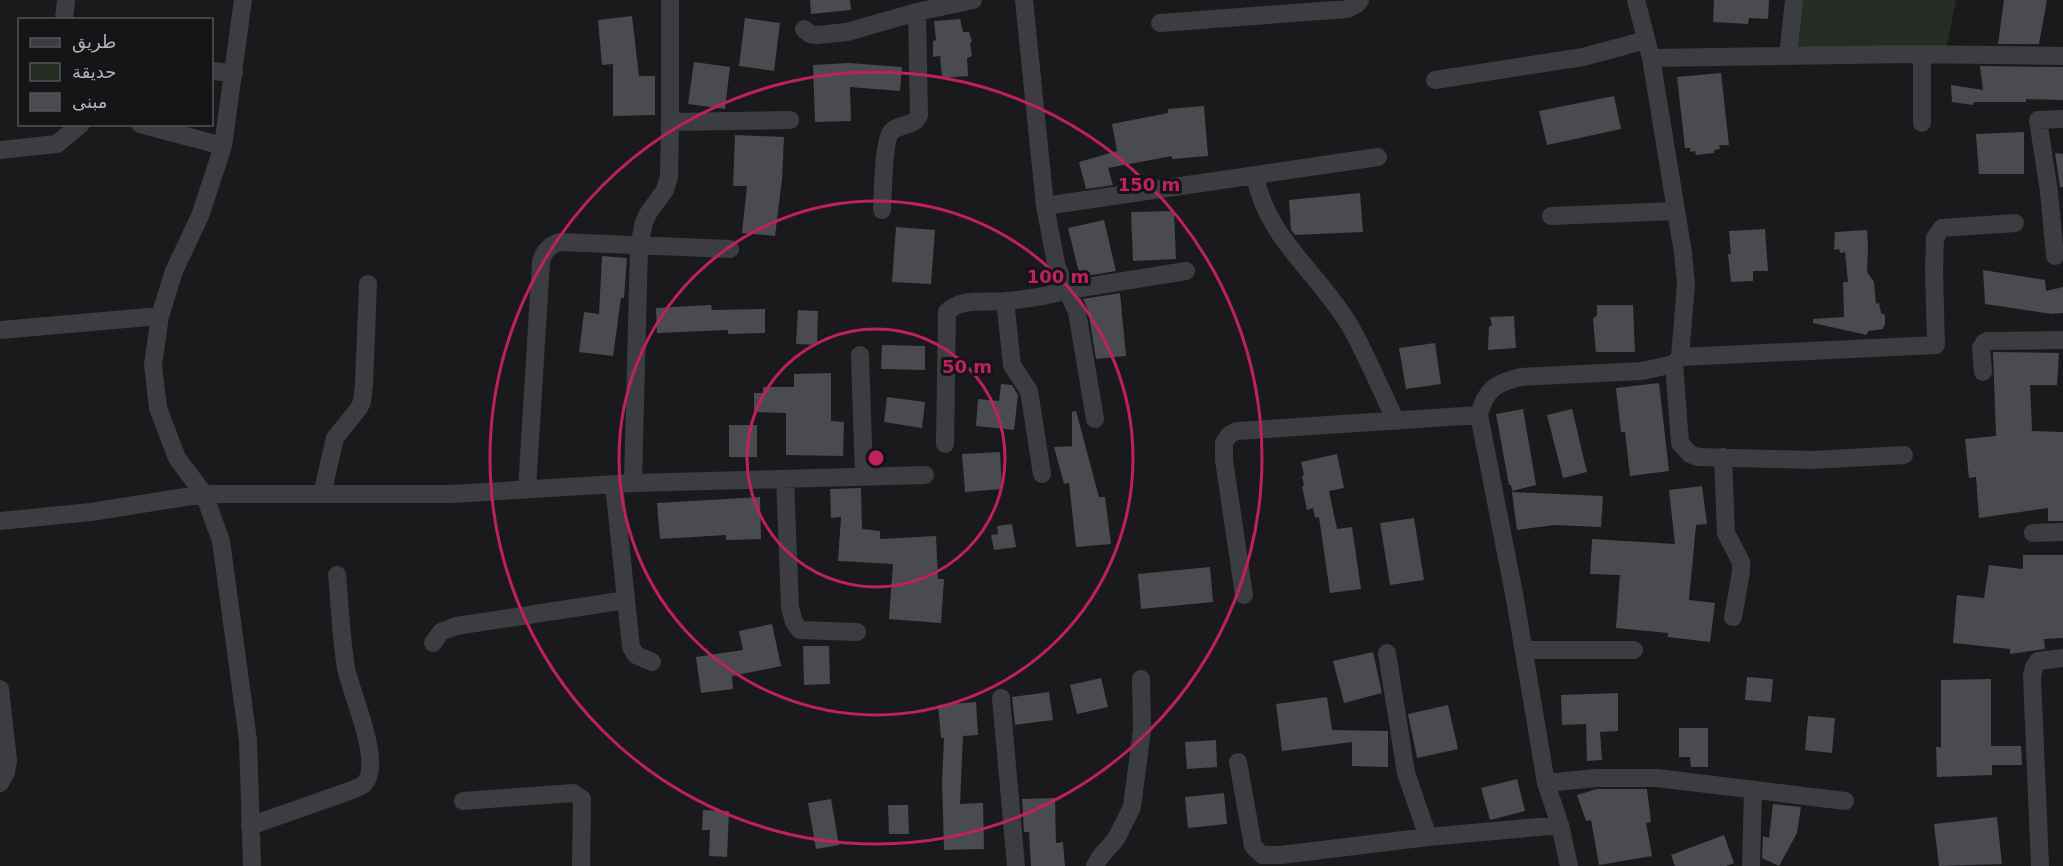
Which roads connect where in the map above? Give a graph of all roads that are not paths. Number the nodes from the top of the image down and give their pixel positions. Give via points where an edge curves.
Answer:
1 (66, 0) edge
2 (243, 0) edge
3 (670, 0) edge
4 (973, 0) edge
5 (1024, 0) edge
6 (1360, 0) edge
7 (1636, 0) edge
8 (1794, 0) edge
9 (950, 2) edge
10 (917, 12) junction
11 (64, 18) edge
12 (1160, 23) dead end
13 (804, 29) dead end
14 (1648, 49) junction
15 (1922, 55) junction
16 (1788, 56) junction
17 (2063, 56) edge
18 (213, 71) edge
19 (234, 73) junction
20 (1435, 80) dead end
21 (2063, 119) edge
22 (790, 120) dead end
23 (669, 122) junction
24 (1922, 123) dead end
25 (79, 126) edge
26 (148, 126) edge
27 (223, 146) junction
28 (0, 150) edge
29 (1378, 156) dead end
30 (1255, 175) junction
31 (1045, 206) junction
32 (882, 210) dead end
33 (1676, 211) junction
34 (1551, 216) dead end
35 (2015, 223) dead end
36 (639, 246) junction
37 (730, 249) dead end
38 (2055, 256) dead end
39 (1186, 271) dead end
40 (368, 284) dead end
41 (1068, 290) junction
42 (1005, 301) junction
43 (160, 316) junction
44 (0, 330) edge
45 (2063, 340) edge
46 (860, 355) dead end
47 (1677, 360) junction
48 (1983, 372) dead end
49 (1479, 415) junction
50 (1095, 419) dead end
51 (1396, 421) junction
52 (945, 444) dead end
53 (1904, 455) dead end
54 (1723, 457) junction
55 (1042, 474) dead end
56 (925, 475) dead end
57 (864, 477) junction
58 (785, 479) junction
59 (633, 483) junction
60 (614, 485) junction
61 (527, 489) junction
62 (204, 494) junction
63 (322, 494) junction
64 (0, 521) edge
65 (2063, 532) edge
66 (2033, 533) dead end
67 (338, 575) dead end
68 (1244, 595) dead end
69 (626, 600) junction
70 (1733, 617) dead end
71 (857, 632) dead end
72 (433, 643) dead end
73 (1524, 650) junction
74 (1634, 650) dead end
75 (1388, 653) dead end
76 (2063, 658) edge
77 (652, 662) dead end
78 (1141, 679) dead end
79 (0, 688) edge
80 (1001, 698) dead end
81 (1238, 762) dead end
82 (0, 783) edge
83 (1546, 783) junction
84 (1752, 790) junction
85 (463, 801) dead end
86 (1845, 801) dead end
87 (1560, 825) junction
88 (250, 826) junction
89 (1428, 837) junction
90 (252, 866) edge
91 (581, 866) edge
92 (1016, 866) edge
93 (1095, 866) edge
94 (1569, 866) edge
95 (1751, 866) edge
96 (2040, 866) edge

1 - 11 street
2 - 19 street
3 - 23 street
4 - 9 street
5 - 31 street
6 - 12 street via 1347,9
7 - 14 street
8 - 16 street
9 - 10 street
10 - 13 street via 848,32 817,35
10 - 32 street via 919,115 914,122 895,128 887,138
14 - 16 street
14 - 20 street
14 - 33 street
15 - 16 street
15 - 17 street
15 - 24 street
18 - 19 street
19 - 27 street
21 - 38 street via 2038,120
22 - 23 street
23 - 36 street via 669,177 644,222
25 - 28 street via 57,144
26 - 27 street
27 - 43 street
29 - 30 street
30 - 31 street
30 - 51 street via 1279,235 1350,326
31 - 41 street via 1057,268
33 - 34 street
33 - 47 street via 1686,284
35 - 47 street via 1942,228 1935,238 1936,345
36 - 37 street
36 - 59 street
36 - 61 street via 560,242 543,254
39 - 41 street
40 - 63 street via 362,402 335,438
41 - 42 street
41 - 50 street via 1081,330
42 - 52 street via 961,304 947,312
42 - 55 street via 1012,365 1029,390
43 - 44 street
43 - 62 street via 153,356 158,408 177,458
45 - 48 street via 1987,341 1981,348
46 - 57 street
47 - 49 street via 1642,371 1505,381 1488,391
47 - 54 street via 1680,443 1698,457
49 - 51 street
49 - 73 street
51 - 68 street via 1238,431 1229,435 1224,443 1224,460
53 - 54 street via 1812,460
54 - 70 street via 1726,534 1742,572
56 - 57 street
57 - 58 street
58 - 59 street
58 - 71 street via 790,607 794,622 800,630
59 - 60 street
60 - 61 street
60 - 69 street
61 - 63 street via 452,494
62 - 63 street
62 - 64 street via 91,512
62 - 88 street via 221,541 237,650 248,740
65 - 66 street
67 - 88 street via 346,667 366,735 367,779 352,790
69 - 72 street via 456,626 441,632
69 - 77 street via 631,647 636,655
73 - 74 street
73 - 83 street
75 - 89 street via 1406,773
76 - 96 street via 2038,661 2032,676
78 - 93 street via 1142,729 1132,807 1116,839
79 - 82 street via 8,760
80 - 92 street
81 - 89 street via 1253,846 1262,855
83 - 84 street via 1657,778
83 - 87 street
84 - 86 street
84 - 95 street
85 - 91 street via 577,795 582,799
87 - 89 street
87 - 94 street
88 - 90 street

